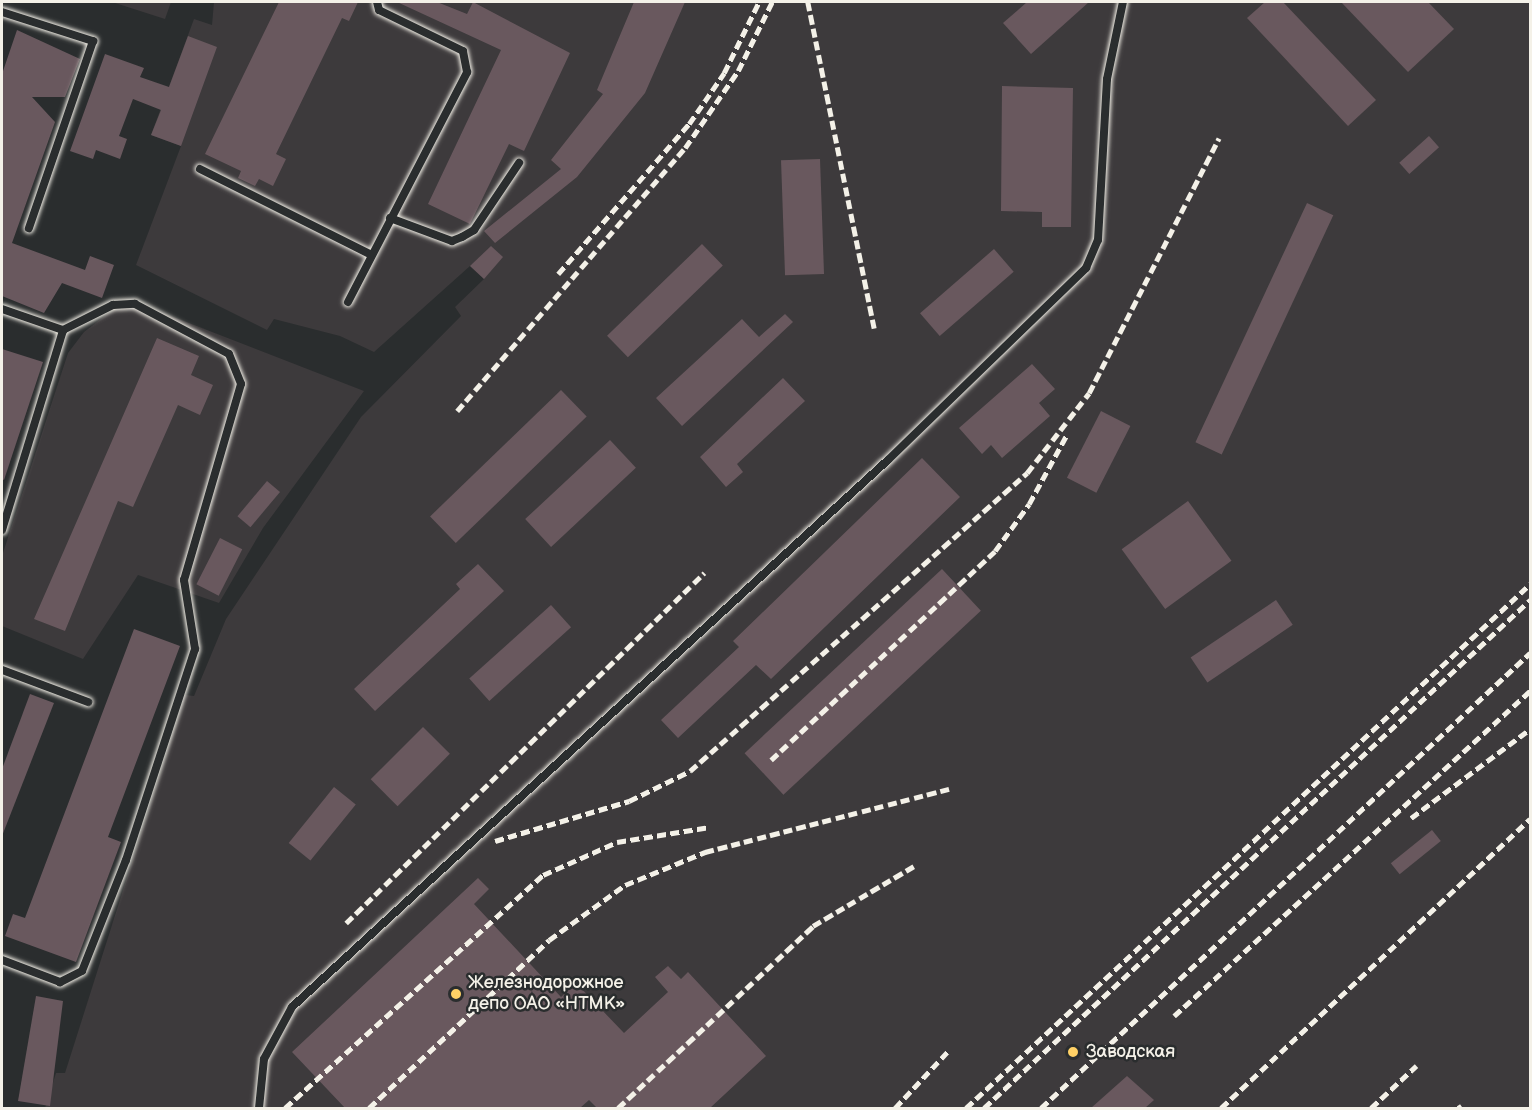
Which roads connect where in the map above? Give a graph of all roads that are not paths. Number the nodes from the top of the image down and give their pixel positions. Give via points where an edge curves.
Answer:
1 (377, 2) edge
2 (1123, 2) edge
3 (2, 12) edge
4 (519, 163) dead end
5 (200, 169) dead end
6 (390, 218) junction
7 (29, 228) dead end
8 (370, 254) junction
9 (348, 302) dead end
10 (2, 309) edge
11 (63, 330) junction
12 (2, 530) edge
13 (2, 671) edge
14 (88, 702) dead end
15 (2, 960) edge
16 (259, 1108) edge

1 - 6 lane via 379,10 464,51 468,72
2 - 16 lane via 1107,79 1098,240 1086,268 874,473 292,1007 264,1059
3 - 7 lane via 93,41
4 - 6 lane via 474,230 462,237 452,241
5 - 8 lane
6 - 8 lane
8 - 9 lane
10 - 11 lane
11 - 12 lane
11 - 15 lane via 113,305 135,304 228,354 241,384 184,580 195,649 126,860 82,971 60,982
13 - 14 lane

